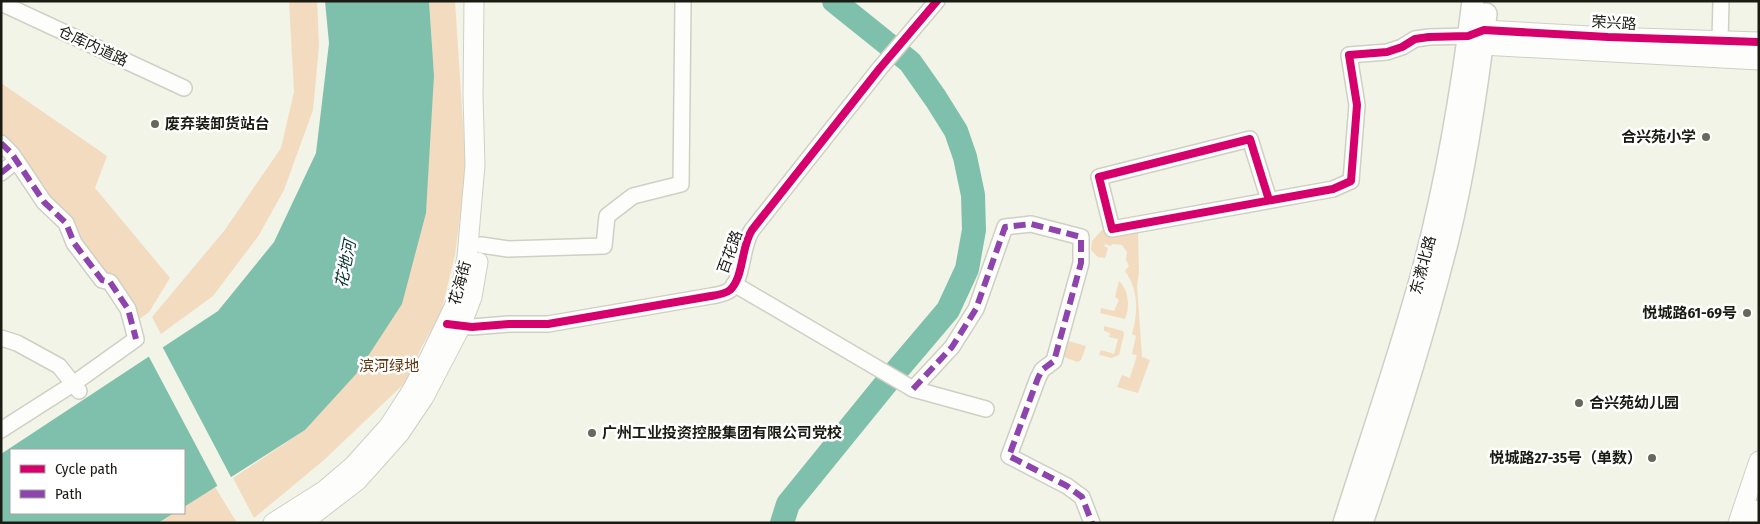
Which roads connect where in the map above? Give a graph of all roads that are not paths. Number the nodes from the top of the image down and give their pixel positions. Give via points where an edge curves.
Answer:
1 (474, 1) edge
2 (487, 1) edge
3 (683, 1) edge
4 (937, 1) edge
5 (1473, 1) edge
6 (1487, 1) edge
7 (1721, 1) edge
8 (1, 3) edge
9 (1478, 37) junction
10 (1720, 40) junction
11 (1759, 42) edge
12 (1759, 60) edge
13 (184, 88) dead end
14 (1, 143) edge
15 (16, 160) junction
16 (1, 173) edge
17 (1269, 200) junction
18 (481, 245) junction
19 (734, 284) junction
20 (454, 325) junction
21 (1, 338) edge
22 (76, 387) junction
23 (909, 387) junction
24 (986, 409) dead end
25 (1, 430) edge
26 (1759, 461) edge
27 (1759, 510) edge
28 (273, 523) edge
29 (302, 523) edge
30 (1092, 523) edge
31 (1344, 523) edge
32 (1362, 523) edge
33 (1738, 523) edge
34 (1754, 523) edge

1 - 20 street, 花海街 via 475,165 464,272
2 - 18 street, 花海街
3 - 18 street via 682,184 633,196 607,216 604,246 508,249
4 - 19 street, 百花路 via 748,237
5 - 9 main road, 东漖北路
6 - 9 main road, 东漖北路
7 - 10 street
8 - 13 street, 仓库内道路
9 - 10 street, 荣兴路
9 - 12 street, 荣兴路
9 - 17 street via 1429,37 1387,52 1349,55 1357,105 1351,181 1333,188
9 - 31 main road, 东漖北路 via 1424,265
9 - 32 main road, 东漖北路 via 1471,121 1448,238 1430,308
10 - 11 street, 荣兴路
14 - 15 street
15 - 16 street
15 - 22 street via 44,202 66,223 74,243 85,258 102,280 110,282 128,309 136,339
17 - 17 street via 1112,229 1099,177 1250,139
18 - 20 street, 花海街 via 472,297
19 - 20 street, 百花路 via 724,293 548,324
19 - 23 street
20 - 28 street, 花海街 via 389,426 353,466 325,490
20 - 29 street, 花海街 via 424,397 399,434 357,481
21 - 22 street via 17,342 58,366
22 - 25 street
23 - 24 street
23 - 30 street via 952,347 976,309 1004,227 1032,224 1081,237 1081,263 1054,360 1038,378 1009,456 1082,496
26 - 33 street
27 - 34 street

